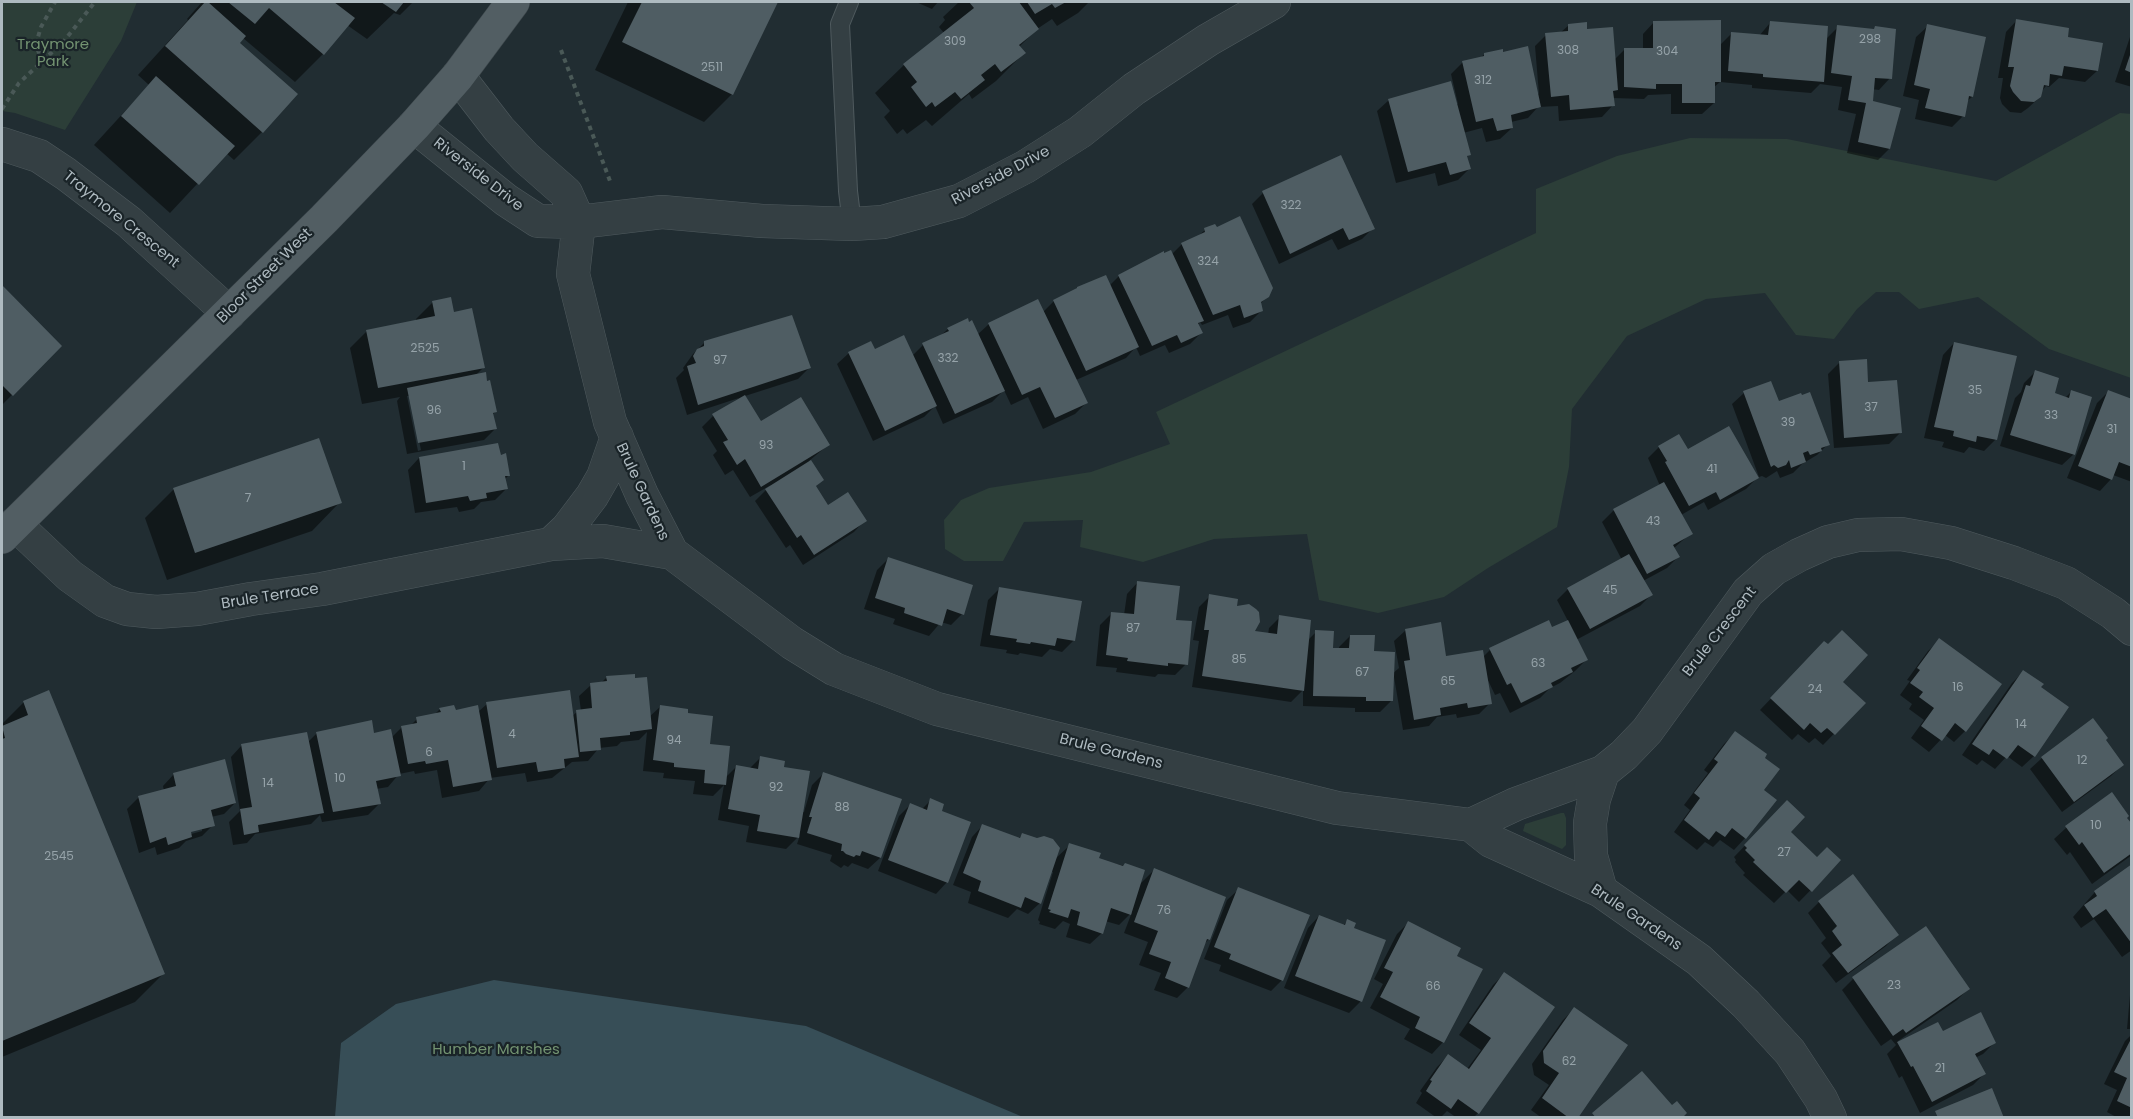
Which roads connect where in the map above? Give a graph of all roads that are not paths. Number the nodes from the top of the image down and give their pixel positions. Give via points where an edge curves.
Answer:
1 (513, 2) edge
2 (849, 2) edge
3 (1274, 2) edge
4 (458, 76) junction
5 (414, 126) junction
6 (2, 144) edge
7 (579, 222) junction
8 (852, 224) junction
9 (229, 313) junction
10 (617, 437) junction
11 (8, 530) edge
12 (551, 544) junction
13 (672, 553) junction
14 (2132, 629) edge
15 (1603, 772) junction
16 (1471, 825) junction
17 (1601, 891) junction
18 (1830, 1118) edge

1 - 4 main road, Bloor Street West
2 - 8 lane via 840,24
3 - 8 street, Riverside Drive via 1134,89 1080,132 1025,167 959,201 884,222
4 - 5 main road, Bloor Street West
4 - 7 street via 499,129 566,193
5 - 7 street, Riverside Drive via 538,221
5 - 9 main road, Bloor Street West
6 - 9 street, Traymore Crescent via 39,156 66,174 129,222
7 - 8 street, Riverside Drive via 662,212
7 - 10 street, Brule Gardens via 573,274
9 - 11 main road, Bloor Street West
10 - 12 street via 592,496
10 - 13 street, Brule Gardens
11 - 12 street, Brule Terrace via 105,602 156,612 322,589
12 - 13 street, Brule Terrace via 603,541
13 - 16 street, Brule Gardens via 792,644 834,669 937,709 1337,808
14 - 15 street, Brule Crescent via 2066,583 1952,543 1900,534 1858,535 1828,542 1774,569 1748,592 1647,731
15 - 16 street, Brule Crescent
15 - 17 street via 1590,823 1591,856
16 - 17 street, Brule Gardens via 1491,841
17 - 18 street, Brule Gardens via 1699,960 1746,1004 1790,1052

